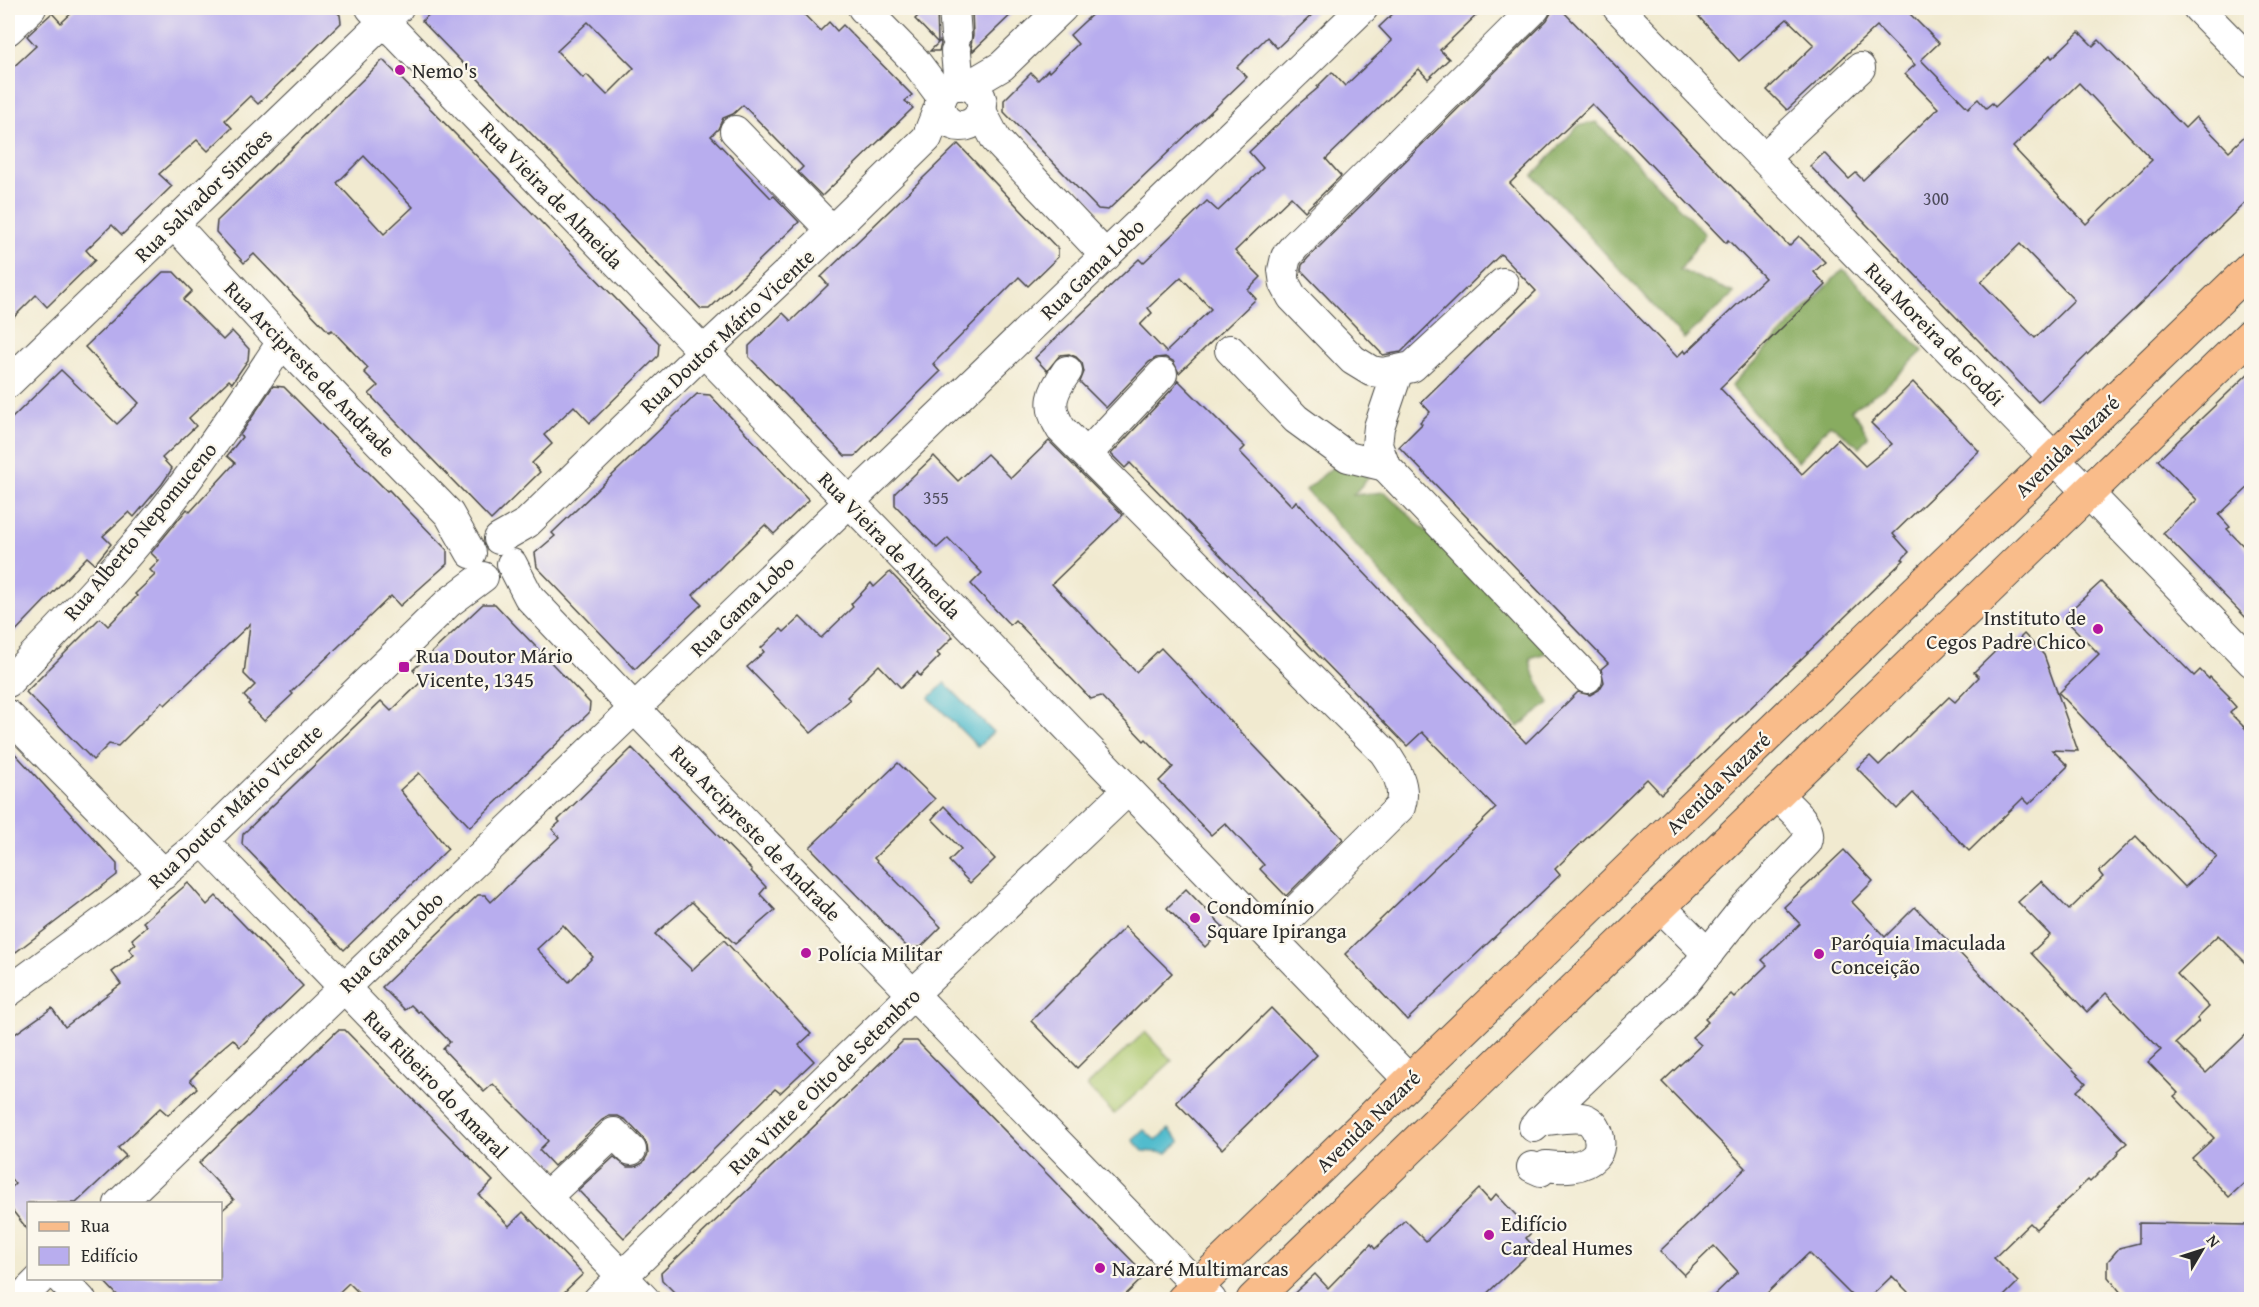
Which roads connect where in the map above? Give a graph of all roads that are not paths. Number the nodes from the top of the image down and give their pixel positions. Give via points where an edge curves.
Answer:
1 (31, 8) edge
2 (863, 8) edge
3 (1062, 8) edge
4 (1363, 8) edge
5 (1535, 8) edge
6 (1618, 8) edge
7 (2198, 8) edge
8 (385, 12) edge
9 (8, 30) edge
10 (955, 32) edge
11 (2252, 63) edge
12 (1860, 68) dead end
13 (961, 102) junction
14 (735, 131) dead end
15 (1765, 157) junction
16 (173, 223) junction
17 (832, 231) junction
18 (1106, 256) junction
19 (2252, 267) edge
20 (1503, 283) dead end
21 (2252, 334) edge
22 (282, 342) junction
23 (1230, 350) dead end
24 (703, 352) junction
25 (1067, 371) dead end
26 (1398, 371) junction
27 (1162, 374) dead end
28 (8, 383) edge
29 (1087, 454) junction
30 (2055, 458) junction
31 (1385, 466) junction
32 (2088, 492) junction
33 (850, 503) junction
34 (491, 558) junction
35 (2252, 662) edge
36 (1587, 678) dead end
37 (8, 682) edge
38 (634, 708) junction
39 (8, 715) edge
40 (1128, 790) junction
41 (1776, 794) junction
42 (202, 841) junction
43 (164, 874) junction
44 (1660, 906) junction
45 (1270, 936) junction
46 (1708, 954) junction
47 (343, 988) junction
48 (8, 992) edge
49 (913, 994) junction
50 (1410, 1081) junction
51 (631, 1150) dead end
52 (1532, 1167) dead end
53 (546, 1197) junction
54 (120, 1202) edge
55 (622, 1276) junction
56 (39, 1280) edge
57 (62, 1280) edge
58 (1197, 1295) edge
59 (19, 1299) edge
60 (81, 1299) edge
61 (598, 1299) edge
62 (645, 1299) edge
63 (1253, 1299) edge

1 - 9 street
2 - 13 street
3 - 13 street, Rua Doutor Mário Vicente
4 - 18 street, Rua Gama Lobo
5 - 26 street via 1286,257 1285,284 1292,297 1353,360 1371,371
6 - 15 street, Rua Moreira de Godói
7 - 11 street
8 - 16 street, Rua Salvador Simões
8 - 24 street, Rua Vieira de Almeida
10 - 13 street
12 - 15 street
13 - 17 street, Rua Doutor Mário Vicente
13 - 18 street
14 - 17 street
15 - 30 street, Rua Moreira de Godói
16 - 22 street, Rua Arcipreste de Andrade
16 - 28 street, Rua Salvador Simões
17 - 24 street, Rua Doutor Mário Vicente
18 - 33 street, Rua Gama Lobo
19 - 30 main road, Avenida Nazaré
20 - 26 street via 1412,367
21 - 32 main road
22 - 34 street, Rua Arcipreste de Andrade
22 - 37 street, Rua Alberto Nepomuceno via 180,490 114,569
23 - 31 street via 1296,419 1348,457
24 - 33 street, Rua Vieira de Almeida
24 - 34 street, Rua Doutor Mário Vicente
25 - 29 street via 1055,388 1054,418
26 - 31 street via 1379,427 1377,445
27 - 29 street
29 - 45 street via 1384,752 1397,773 1403,795 1400,807
30 - 32 street, Rua Moreira de Godói
30 - 50 main road, Avenida Nazaré
31 - 36 street
32 - 35 street, Rua Moreira de Godói
32 - 41 main road
33 - 38 street, Rua Gama Lobo
33 - 40 street, Rua Vieira de Almeida
34 - 38 street, Rua Arcipreste de Andrade
34 - 42 street, Rua Doutor Mário Vicente
38 - 47 street, Rua Gama Lobo
38 - 49 street, Rua Arcipreste de Andrade
39 - 43 street
40 - 45 street, Rua Vieira de Almeida
40 - 49 street, Rua Vinte e Oito de Setembro
41 - 44 main road
41 - 46 street via 1807,827 1809,836
42 - 43 street, Rua Doutor Mário Vicente
42 - 47 street, Rua Ribeiro do Amaral
43 - 48 street, Rua Doutor Mário Vicente
44 - 46 street
44 - 63 main road
45 - 50 street, Rua Vieira de Almeida
46 - 52 street via 1663,1004 1537,1124 1583,1118 1599,1134 1596,1155 1578,1166 1546,1166 1541,1171
47 - 53 street, Rua Ribeiro do Amaral
47 - 54 street, Rua Gama Lobo
49 - 55 street, Rua Vinte e Oito de Setembro
49 - 58 street, Rua Arcipreste de Andrade
50 - 58 main road, Avenida Nazaré
51 - 53 street via 614,1133
53 - 55 street, Rua Ribeiro do Amaral
55 - 61 street, Rua Vinte e Oito de Setembro
55 - 62 street, Rua Ribeiro do Amaral
56 - 59 street
57 - 60 street

